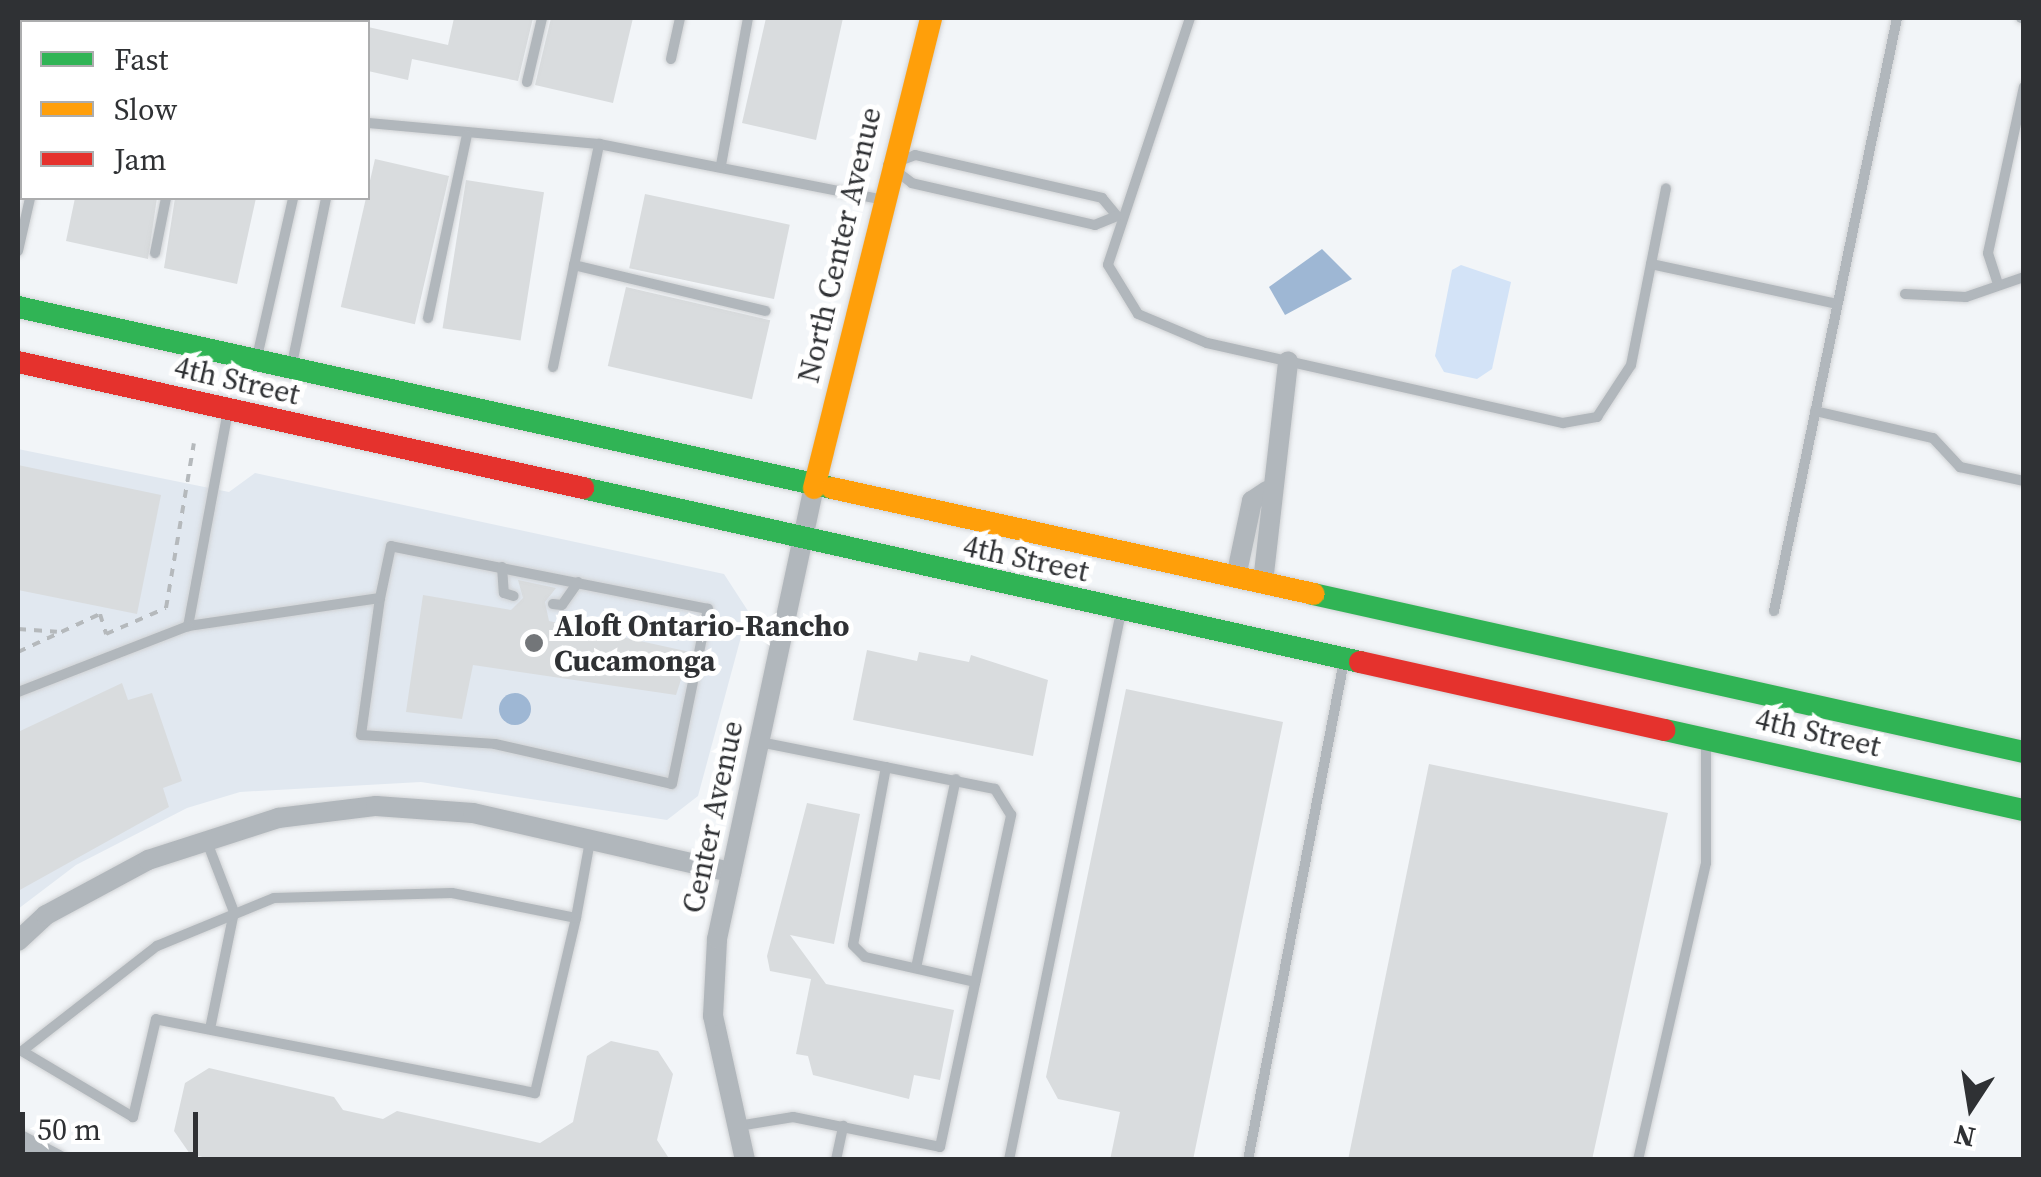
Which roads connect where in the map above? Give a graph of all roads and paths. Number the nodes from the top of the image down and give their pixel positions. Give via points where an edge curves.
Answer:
1 (542, 18) edge
2 (680, 18) edge
3 (748, 18) edge
4 (931, 18) edge
5 (1190, 18) edge
6 (1896, 18) edge
7 (671, 59) dead end
8 (527, 82) dead end
9 (2024, 87) edge
10 (370, 123) edge
11 (467, 135) junction
12 (599, 144) junction
13 (721, 165) junction
14 (888, 165) junction
15 (1030, 178) junction
16 (1666, 188) dead end
17 (878, 198) junction
18 (30, 200) edge
19 (166, 200) edge
20 (293, 200) edge
21 (326, 200) edge
22 (1025, 204) junction
23 (1117, 216) junction
24 (18, 251) edge
25 (155, 253) dead end
26 (574, 264) junction
27 (1651, 264) junction
28 (2024, 277) edge
29 (1998, 281) junction
30 (1905, 294) dead end
31 (1837, 304) junction
32 (18, 308) edge
33 (766, 311) dead end
34 (428, 318) dead end
35 (1288, 361) junction
36 (18, 362) edge
37 (256, 362) junction
38 (553, 366) dead end
39 (291, 370) junction
40 (228, 410) junction
41 (1815, 412) junction
42 (194, 443) dead end
43 (2024, 481) edge
44 (814, 488) junction
45 (1267, 491) junction
46 (803, 537) junction
47 (502, 567) junction
48 (1236, 577) junction
49 (578, 582) junction
50 (1262, 582) junction
51 (514, 596) dead end
52 (380, 598) junction
53 (553, 604) dead end
54 (1121, 610) junction
55 (1774, 611) dead end
56 (188, 626) junction
57 (18, 629) edge
58 (59, 633) junction
59 (18, 652) edge
60 (1345, 660) junction
61 (18, 692) edge
62 (1707, 739) junction
63 (760, 742) junction
64 (2024, 752) edge
65 (886, 766) junction
66 (956, 779) junction
67 (2024, 810) edge
68 (207, 841) junction
69 (590, 841) junction
70 (731, 872) junction
71 (234, 912) junction
72 (576, 918) junction
73 (18, 942) edge
74 (916, 968) junction
75 (975, 982) junction
76 (210, 1029) junction
77 (738, 1126) junction
78 (842, 1126) junction
79 (21, 1147) edge
80 (58, 1160) edge
81 (745, 1160) edge
82 (836, 1160) edge
83 (1009, 1160) edge
84 (1248, 1160) edge
85 (1638, 1160) edge

1 - 8 lane
2 - 7 lane
3 - 13 lane
4 - 14 main road, North Center Avenue
5 - 23 lane
6 - 31 lane
9 - 29 lane via 1988,253
10 - 11 lane
11 - 12 lane
11 - 34 lane
12 - 13 lane
12 - 26 lane
13 - 17 lane
14 - 15 lane via 915,155
14 - 17 main road, North Center Avenue
14 - 22 lane via 912,184
15 - 22 lane
15 - 23 lane via 1102,198
16 - 27 lane
17 - 44 main road, North Center Avenue
18 - 24 lane
19 - 25 lane
20 - 37 lane
21 - 39 lane
22 - 23 lane via 1095,225
23 - 35 lane via 1108,265 1138,314 1207,343
26 - 33 lane
26 - 38 lane
27 - 31 lane
27 - 35 lane via 1631,365 1597,416 1563,423
28 - 29 lane
29 - 30 lane via 1966,298
31 - 41 lane
32 - 37 main road, 4th Street
35 - 45 street
36 - 40 main road, 4th Street
37 - 39 main road, 4th Street
39 - 44 main road, 4th Street
40 - 46 main road, 4th Street
40 - 56 lane
41 - 43 lane via 1933,438 1960,467
41 - 55 lane
42 - 58 path via 166,608 106,634 100,614
44 - 46 street, Center Avenue
44 - 48 main road, 4th Street
45 - 48 street via 1252,500
45 - 50 street via 1278,504
46 - 54 main road, 4th Street
46 - 63 street, Center Avenue
47 - 49 lane
47 - 51 lane via 504,593
47 - 52 lane via 390,546
48 - 50 main road, 4th Street
49 - 52 lane via 708,610 672,784 495,744 361,736
49 - 53 lane
50 - 64 main road, 4th Street
52 - 56 lane
54 - 60 main road, 4th Street
54 - 83 lane
56 - 61 lane
57 - 58 path
58 - 59 path
60 - 62 main road, 4th Street
60 - 84 lane
62 - 67 main road, 4th Street
62 - 85 lane via 1706,863
63 - 65 lane
63 - 70 street, Center Avenue
65 - 66 lane
65 - 74 lane via 854,945
66 - 74 lane
66 - 75 lane via 1011,802
68 - 69 street via 278,818 376,806 473,813
68 - 71 lane
68 - 73 street via 148,860 46,915
69 - 70 street
69 - 72 lane
70 - 77 street, Center Avenue via 714,1016
71 - 72 lane via 274,898 395,890 503,897
71 - 76 lane
71 - 76 lane via 157,946 22,1052 133,1116 156,1019
72 - 76 lane via 535,1093
74 - 75 lane
75 - 78 lane via 940,1148
77 - 78 lane via 793,1117
77 - 81 street, Center Avenue
78 - 82 lane
79 - 80 street

